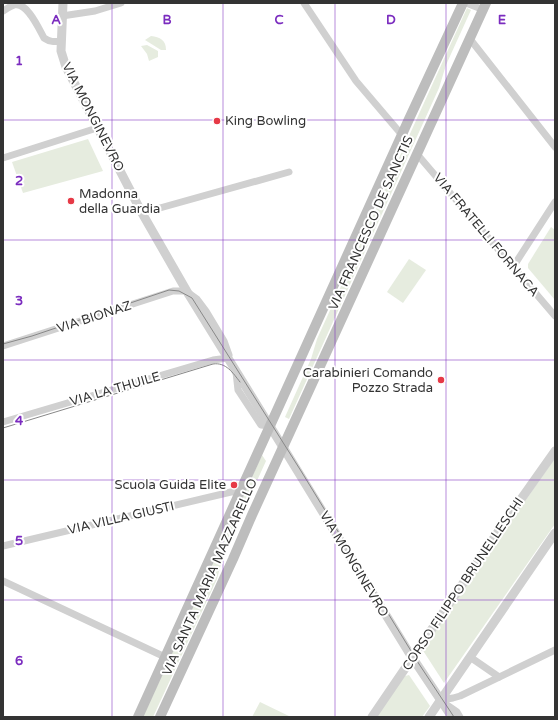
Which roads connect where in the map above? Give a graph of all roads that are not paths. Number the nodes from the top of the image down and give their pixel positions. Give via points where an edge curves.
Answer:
1 (62, 3) edge
2 (121, 3) edge
3 (304, 3) edge
4 (464, 3) edge
5 (485, 6) edge
6 (3, 11) edge
7 (62, 16) junction
8 (470, 39) junction
9 (61, 41) junction
10 (97, 128) junction
11 (402, 135) junction
12 (555, 146) edge
13 (417, 154) junction
14 (3, 158) edge
15 (289, 172) dead end
16 (555, 202) edge
17 (142, 213) junction
18 (513, 267) junction
19 (186, 291) junction
20 (555, 316) edge
21 (3, 346) edge
22 (228, 358) junction
23 (236, 370) junction
24 (3, 422) edge
25 (270, 426) junction
26 (283, 447) junction
27 (555, 451) edge
28 (240, 492) junction
29 (555, 533) edge
30 (3, 546) edge
31 (3, 582) edge
32 (555, 650) edge
33 (165, 657) junction
34 (470, 657) junction
35 (412, 658) junction
36 (498, 677) junction
37 (441, 700) junction
38 (138, 717) edge
39 (160, 717) edge
40 (372, 717) edge
41 (429, 717) edge
42 (452, 717) edge
43 (460, 717) edge

1 - 7 street, VIA MONGINEVRO
2 - 7 street
3 - 11 street, VIA FRANCESCO DE SANCTIS via 356,81
4 - 5 street, VIA FRANCESCO DE SANCTIS
4 - 11 main road, VIA FRANCESCO DE SANCTIS
5 - 8 main road, VIA FRANCESCO DE SANCTIS
6 - 9 street via 15,4 22,5 44,38 51,42
7 - 9 street, VIA MONGINEVRO
8 - 12 street
8 - 13 main road, VIA FRANCESCO DE SANCTIS
9 - 10 street, VIA MONGINEVRO via 66,67
10 - 14 street
10 - 17 street, VIA MONGINEVRO
11 - 25 main road, VIA FRANCESCO DE SANCTIS
13 - 18 street, VIA FRATELLI FORNACA
13 - 26 main road, VIA FRANCESCO DE SANCTIS
15 - 17 street
16 - 18 street
17 - 19 street, VIA MONGINEVRO
18 - 20 street, VIA FRATELLI FORNACA
19 - 21 street, VIA BIONAZ via 174,292
19 - 22 street, VIA MONGINEVRO
19 - 23 street, VIA MONGINEVRO via 197,299 209,317 224,341
22 - 23 street, VIA MONGINEVRO
22 - 24 street, VIA LA THUILE via 213,360
23 - 25 street, VIA MONGINEVRO
25 - 26 street, VIA MONGINEVRO
25 - 28 main road, VIA SANTA MARIA MAZZARELLO
26 - 35 street, VIA MONGINEVRO
26 - 39 main road, VIA SANTA MARIA MAZZARELLO
27 - 35 street, CORSO FILIPPO BRUNELLESCHI
28 - 30 street, VIA VILLA GIUSTI
28 - 33 main road, VIA SANTA MARIA MAZZARELLO
29 - 34 street
31 - 33 street, VIA SANTA MARIA MAZZARELLO
32 - 36 street
33 - 38 main road, VIA SANTA MARIA MAZZARELLO
34 - 36 street
34 - 37 street
35 - 37 street, VIA MONGINEVRO
35 - 40 street, CORSO FILIPPO BRUNELLESCHI
36 - 37 street via 460,696
37 - 41 street
37 - 42 street, VIA MONGINEVRO
37 - 43 street, VIA MONGINEVRO

